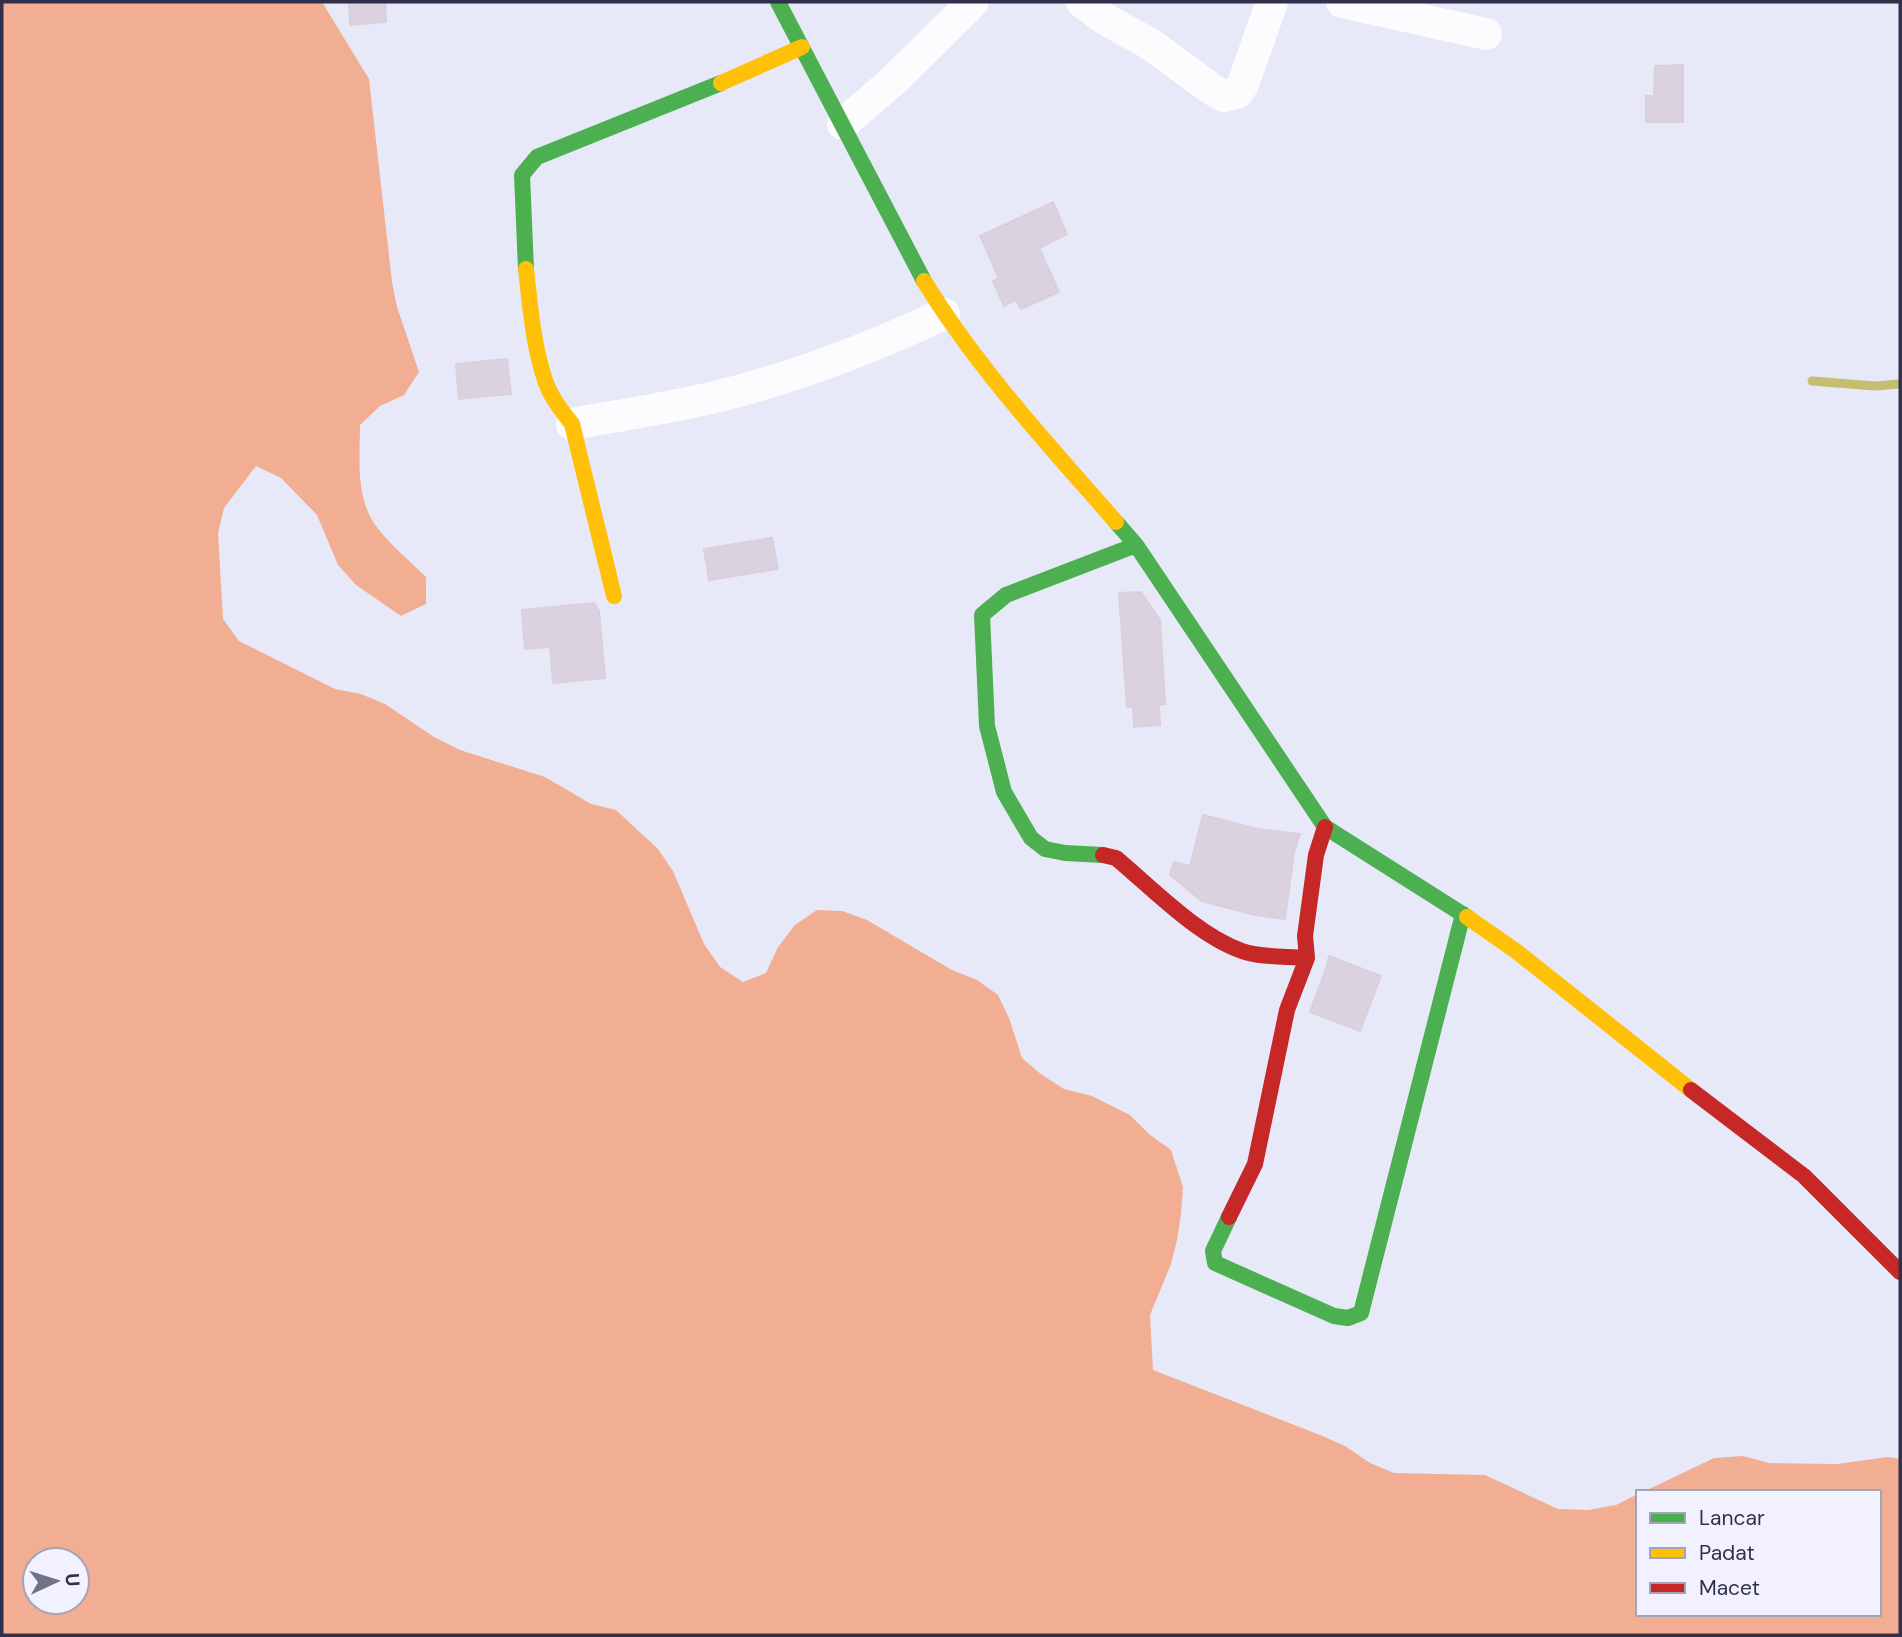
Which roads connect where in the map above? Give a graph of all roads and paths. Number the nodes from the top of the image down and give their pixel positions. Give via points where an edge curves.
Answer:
1 (778, 2) edge
2 (973, 2) edge
3 (1082, 2) edge
4 (1272, 2) edge
5 (1342, 2) edge
6 (1486, 34) dead end
7 (802, 47) junction
8 (843, 124) junction
9 (944, 314) junction
10 (572, 424) junction
11 (1136, 545) junction
12 (614, 596) dead end
13 (1325, 827) junction
14 (1463, 914) junction
15 (1307, 958) junction
16 (1900, 1272) edge

1 - 7 street
2 - 8 street
3 - 4 street via 1224,96 1237,93 1243,84
5 - 6 street
7 - 8 street
7 - 10 street via 537,157 522,175 524,253 533,325 544,379
8 - 9 street
9 - 10 street via 862,352 719,396
9 - 11 street via 997,386
10 - 12 street
11 - 13 street
11 - 15 street via 1006,595 982,615 987,726 1004,792 1031,838 1045,849 1116,858 1199,925 1243,951
13 - 14 street
13 - 15 street via 1316,855 1305,936
14 - 15 street via 1362,1313 1348,1318 1334,1316 1215,1263 1213,1258 1255,1164 1287,1010
14 - 16 street via 1804,1176

